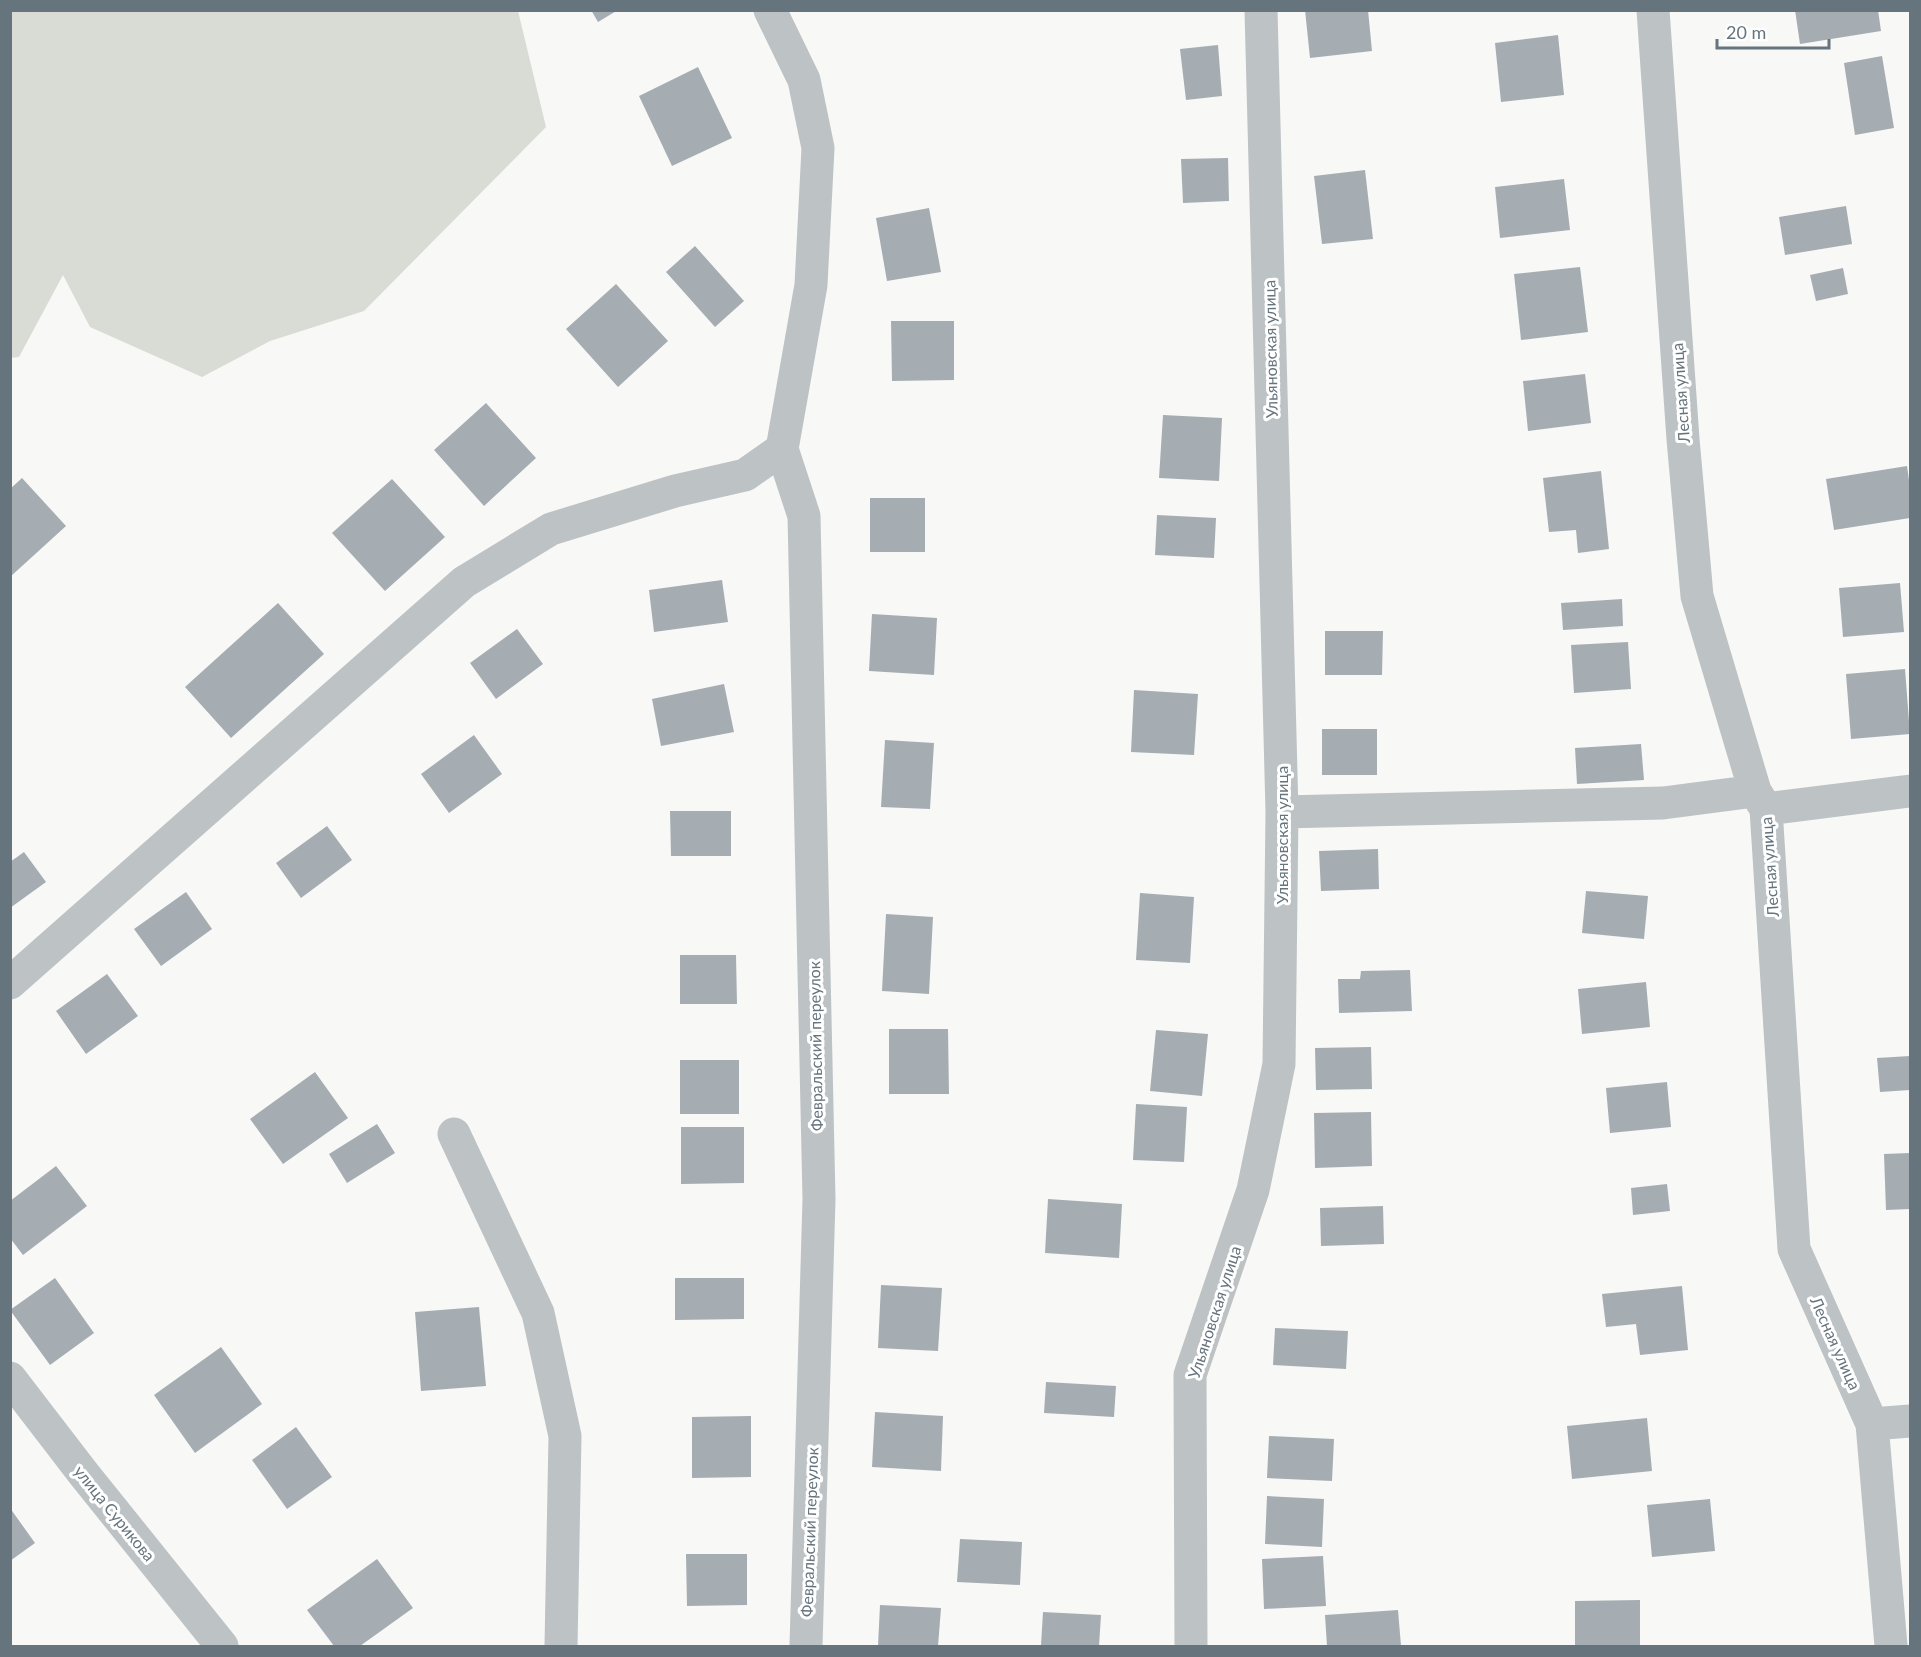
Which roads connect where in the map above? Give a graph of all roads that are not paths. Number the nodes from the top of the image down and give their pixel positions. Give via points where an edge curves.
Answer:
1 (770, 10) edge
2 (1261, 10) edge
3 (1653, 10) edge
4 (782, 449) junction
5 (1911, 791) edge
6 (1760, 800) junction
7 (1282, 812) junction
8 (10, 983) edge
9 (454, 1134) dead end
10 (10, 1378) edge
11 (1911, 1421) edge
12 (1872, 1424) junction
13 (222, 1647) edge
14 (561, 1647) edge
15 (806, 1647) edge
16 (1191, 1647) edge
17 (1891, 1647) edge

1 - 4 street via 804,80 818,148 811,285
2 - 7 street, Ульяновская улица
3 - 6 street, Лесная улица via 1697,596
4 - 8 street via 745,475 675,491 550,529 464,582
4 - 15 street, Февральский переулок via 804,516 818,1175
5 - 6 street
6 - 7 street
6 - 12 street, Лесная улица via 1794,1249
7 - 16 street, Ульяновская улица via 1279,1064 1253,1190 1190,1375
9 - 14 street via 538,1313 565,1436
10 - 13 street, улица Сурикова
11 - 12 street
12 - 17 street, Лесная улица

